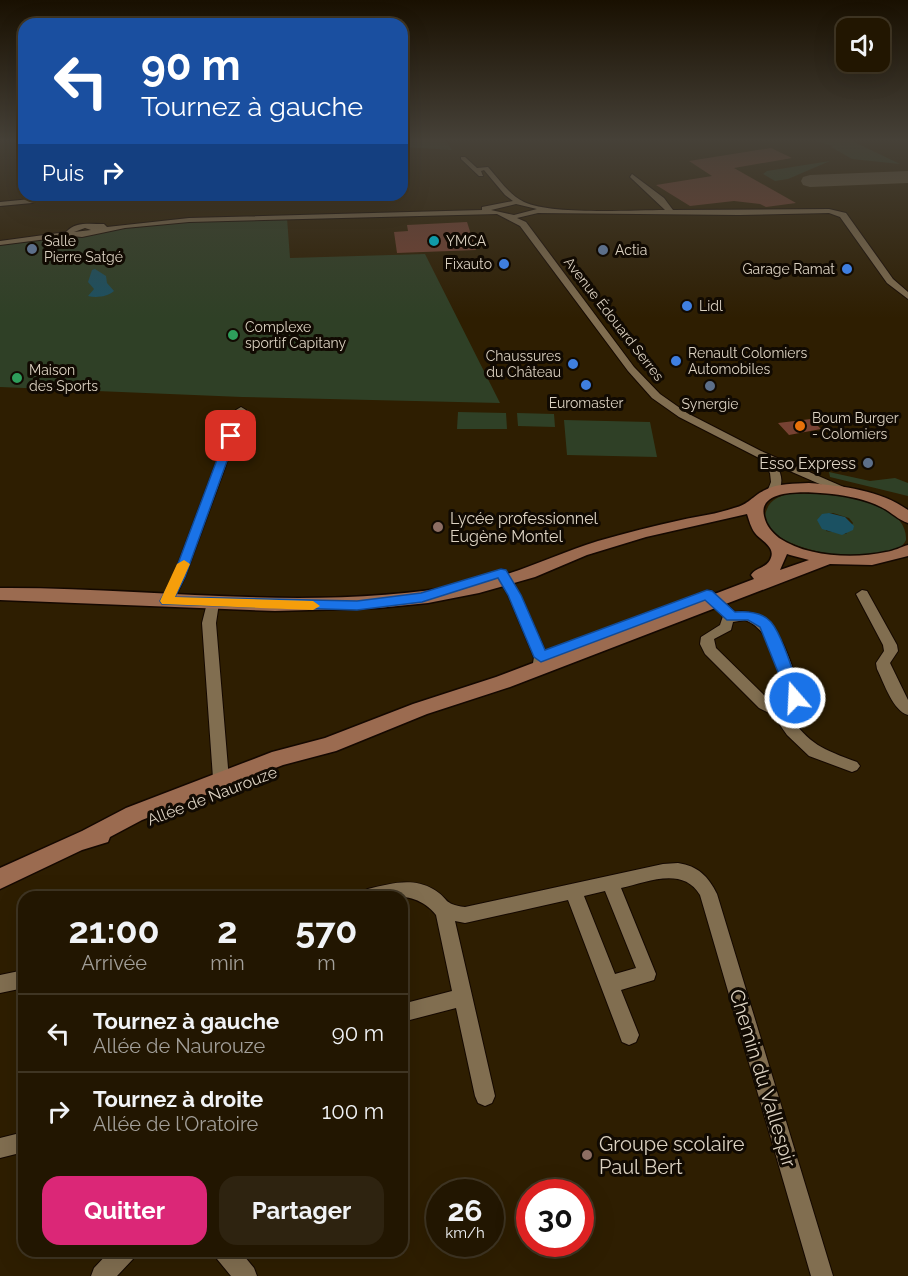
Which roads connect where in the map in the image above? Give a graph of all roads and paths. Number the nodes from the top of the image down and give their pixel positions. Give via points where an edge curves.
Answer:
1 (516, 199) edge
2 (657, 199) edge
3 (32, 201) edge
4 (522, 202) junction
5 (0, 204) edge
6 (498, 205) junction
7 (671, 212) junction
8 (529, 214) junction
9 (0, 242) edge
10 (908, 296) edge
11 (241, 410) dead end
12 (757, 453) junction
13 (794, 469) junction
14 (775, 486) junction
15 (842, 490) junction
16 (882, 501) junction
17 (756, 504) junction
18 (908, 504) edge
19 (908, 518) edge
20 (701, 520) junction
21 (771, 538) junction
22 (904, 554) edge
23 (830, 558) junction
24 (504, 576) junction
25 (0, 588) edge
26 (0, 594) edge
27 (33, 594) junction
28 (862, 594) dead end
29 (711, 597) junction
30 (167, 601) junction
31 (213, 603) junction
32 (732, 617) junction
33 (540, 663) junction
34 (908, 710) edge
35 (778, 711) junction
36 (852, 766) dead end
37 (222, 786) junction
38 (58, 850) junction
39 (0, 866) edge
40 (0, 879) edge
41 (610, 883) junction
42 (573, 890) junction
43 (396, 891) edge
44 (444, 912) junction
45 (18, 980) edge
46 (0, 984) edge
47 (609, 984) junction
48 (464, 997) junction
49 (408, 1011) edge
50 (629, 1035) dead end
51 (485, 1096) dead end
52 (18, 1144) edge
53 (0, 1148) edge
54 (119, 1257) edge
55 (230, 1257) edge
56 (102, 1276) edge
57 (246, 1276) edge
58 (822, 1276) edge

1 - 4 street
2 - 7 street
3 - 5 street
4 - 6 street
4 - 8 street
6 - 8 street, Avenue Édouard Serres via 507,216
6 - 9 street via 189,220 93,230 80,226 70,232
7 - 8 street
7 - 10 street via 839,213 890,281
8 - 12 street, Avenue Édouard Serres via 646,387 684,415
11 - 30 street
12 - 13 street, Avenue Édouard Serres
12 - 14 street, Avenue Édouard Serres via 770,464
13 - 14 street
13 - 15 street, Avenue Édouard Serres
14 - 15 main road
14 - 17 main road
15 - 16 main road
16 - 18 main road
16 - 19 main road
17 - 20 main road
17 - 21 main road via 755,519
20 - 21 main road via 738,523
20 - 24 main road via 643,533 549,567
21 - 23 main road via 801,553
21 - 29 main road, Allée de Naurouze via 781,558 776,567
22 - 23 main road via 867,561
23 - 29 main road, Allée de Naurouze
24 - 31 main road via 447,595 357,606
24 - 33 street
25 - 27 main road
26 - 27 main road
27 - 30 main road
28 - 34 street via 890,645 884,669
29 - 32 street
29 - 33 main road, Allée de Naurouze
30 - 31 main road
31 - 37 street via 209,623
32 - 35 street via 754,617 768,628 795,695 792,706
32 - 35 street via 726,627 708,637 708,647 764,704
33 - 37 main road, Allée de Naurouze via 329,745 288,767
35 - 36 street via 814,752
37 - 38 main road, Allée de Naurouze via 135,826
38 - 39 main road
38 - 40 main road, Allée de Naurouze
41 - 42 street
41 - 47 street via 647,974
41 - 58 street, Chemin du Vallespir via 675,869 690,872 702,881
42 - 44 street via 465,915
42 - 47 street
43 - 44 street via 418,890 429,895
44 - 48 street
45 - 46 street
47 - 50 street
48 - 49 street
48 - 51 street
52 - 53 street
54 - 56 street
55 - 57 street

